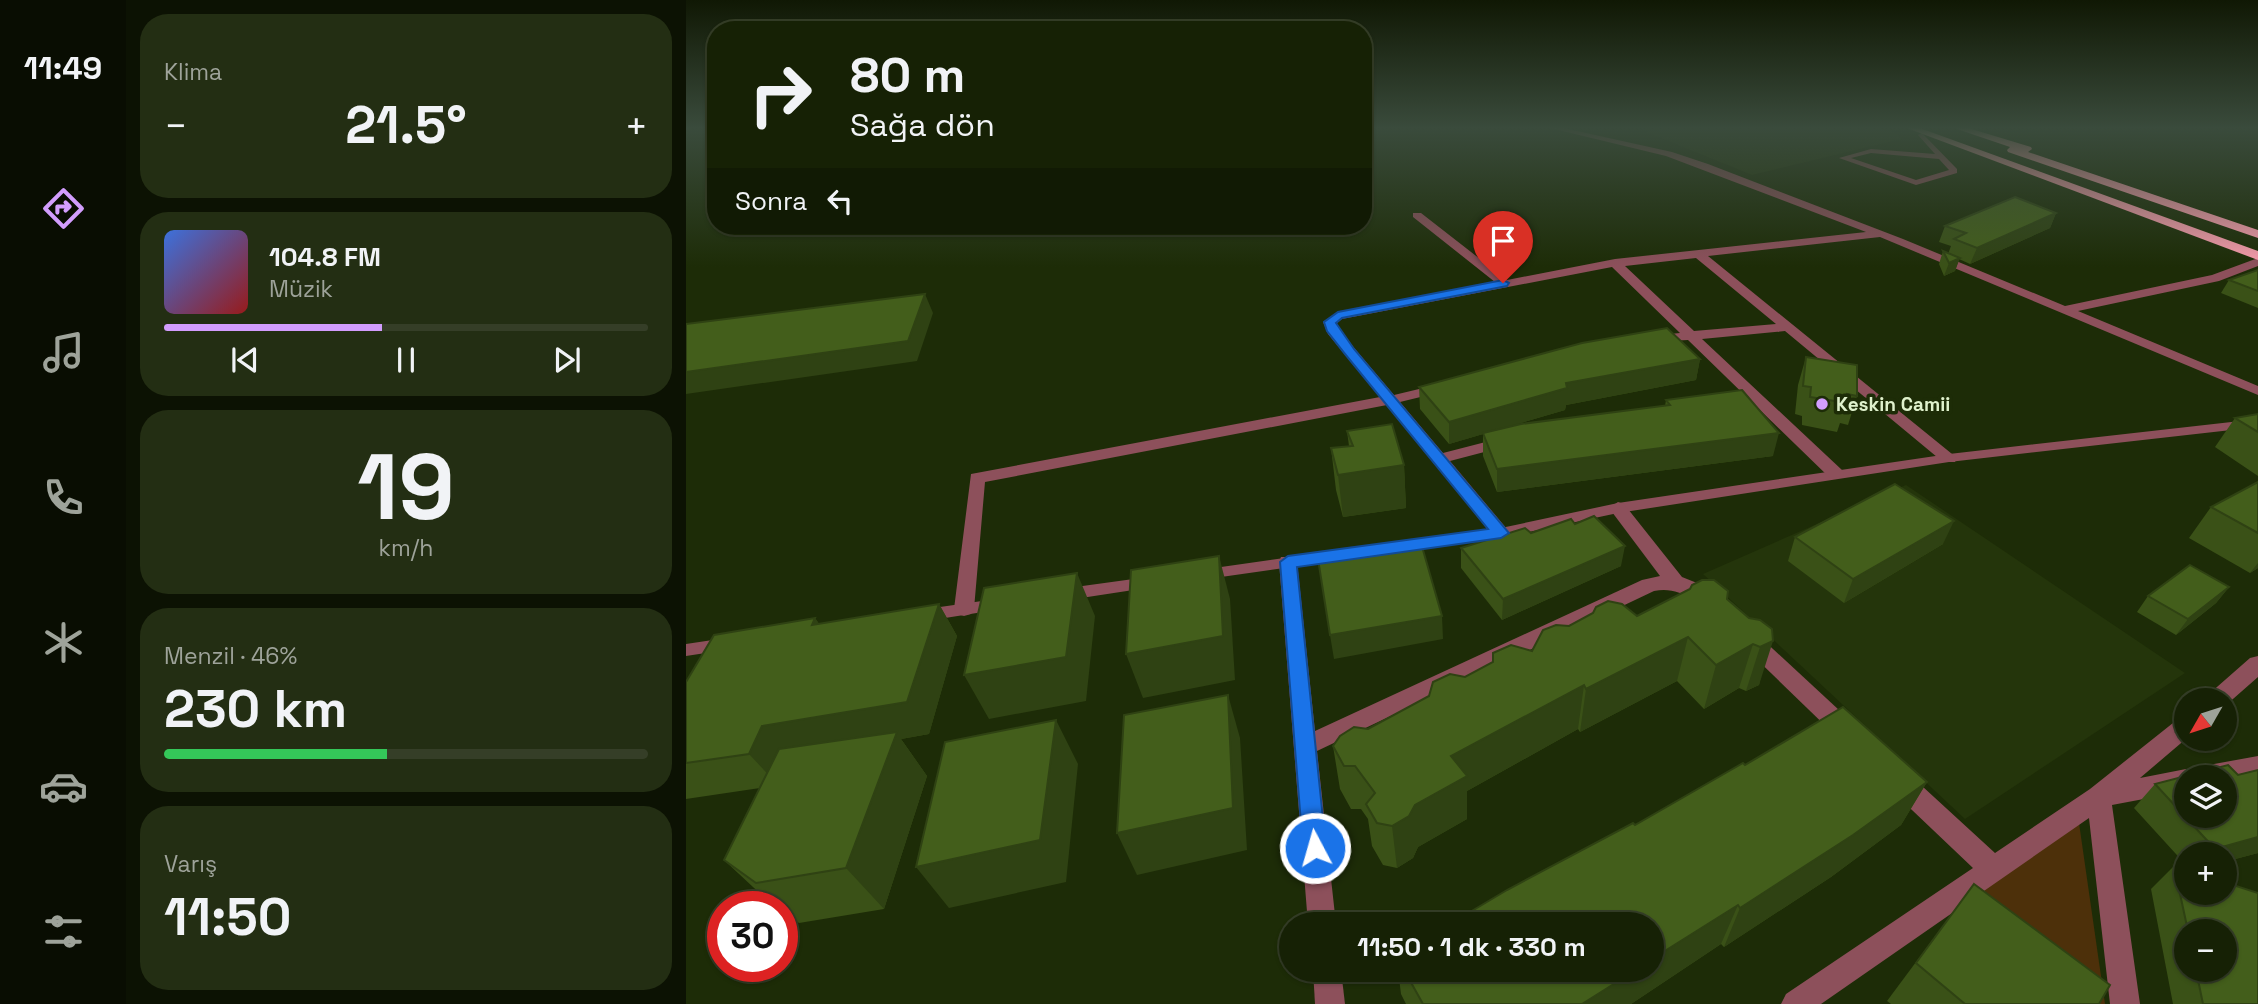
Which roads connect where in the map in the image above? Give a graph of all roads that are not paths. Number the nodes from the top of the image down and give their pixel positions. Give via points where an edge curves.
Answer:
1 (1723, 174) edge
2 (1889, 174) edge
3 (1945, 174) edge
4 (2033, 174) edge
5 (2034, 174) edge
6 (2049, 174) edge
7 (2081, 174) edge
8 (2100, 174) edge
9 (1417, 215) dead end
10 (2148, 217) junction
11 (2258, 225) edge
12 (1881, 234) junction
13 (2258, 234) edge
14 (2258, 244) edge
15 (1697, 253) junction
16 (2258, 256) edge
17 (2258, 262) edge
18 (1615, 263) junction
19 (1503, 283) junction
20 (2064, 310) junction
21 (1788, 327) junction
22 (1690, 335) junction
23 (1641, 340) edge
24 (1456, 384) edge
25 (2258, 391) edge
26 (1753, 395) junction
27 (1727, 399) edge
28 (1390, 400) junction
29 (2258, 423) edge
30 (1518, 439) edge
31 (1949, 458) junction
32 (1438, 459) junction
33 (1836, 474) junction
34 (1618, 508) junction
35 (1501, 533) junction
36 (1288, 562) junction
37 (1194, 576) edge
38 (1167, 580) edge
39 (1675, 582) junction
40 (1059, 596) edge
41 (1005, 604) edge
42 (964, 609) junction
43 (911, 617) edge
44 (739, 642) edge
45 (686, 650) edge
46 (2258, 664) edge
47 (2231, 688) edge
48 (2174, 736) edge
49 (1305, 746) junction
50 (1863, 747) edge
51 (1883, 766) edge
52 (2258, 766) edge
53 (2237, 770) edge
54 (2174, 782) edge
55 (2099, 797) junction
56 (1993, 869) junction
57 (1321, 912) edge
58 (1328, 982) edge
59 (1330, 1004) edge
60 (1796, 1004) edge
61 (2125, 1004) edge

1 - 12 street
2 - 3 lane via 1916,183
4 - 10 highway
5 - 10 highway
6 - 14 highway
7 - 13 highway
8 - 11 highway
9 - 19 street
10 - 16 highway
12 - 15 street
12 - 20 street
15 - 18 street
15 - 21 street
17 - 20 street via 2215,278
18 - 19 street
18 - 22 street
19 - 28 street via 1338,316 1330,322
20 - 25 street
21 - 22 street
21 - 31 street
22 - 23 street
22 - 26 street
24 - 28 street
26 - 27 street
26 - 33 street
28 - 32 street
28 - 42 street via 977,478
29 - 31 lane
30 - 32 street
31 - 33 lane
32 - 35 street
33 - 34 lane
34 - 35 lane
34 - 39 street
35 - 36 lane
36 - 37 lane
36 - 49 street
38 - 40 lane
39 - 49 street via 1650,585
39 - 50 street via 1697,591
41 - 42 lane
42 - 43 lane
44 - 45 lane
46 - 47 street
48 - 55 street
49 - 57 street
51 - 56 street
52 - 53 street
54 - 55 street
55 - 56 street
55 - 61 street
56 - 60 street
58 - 59 street

